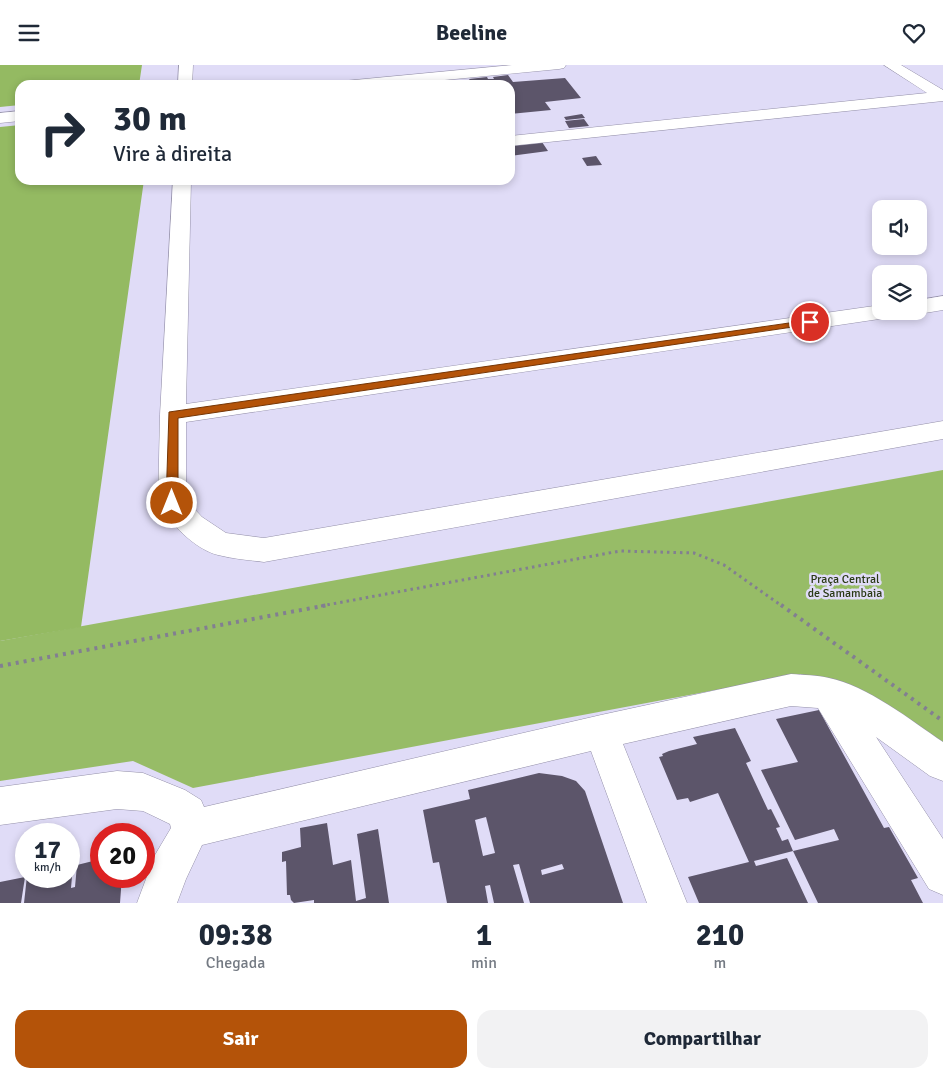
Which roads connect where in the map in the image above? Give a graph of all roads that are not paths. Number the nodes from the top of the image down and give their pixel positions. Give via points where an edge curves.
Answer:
1 (186, 65) edge
2 (558, 65) edge
3 (892, 65) edge
4 (185, 80) edge
5 (398, 80) edge
6 (943, 96) edge
7 (15, 116) edge
8 (0, 117) edge
9 (515, 140) edge
10 (182, 185) edge
11 (943, 303) edge
12 (927, 306) edge
13 (872, 313) edge
14 (173, 415) junction
15 (943, 430) edge
16 (828, 693) junction
17 (601, 732) junction
18 (943, 763) edge
19 (0, 806) edge
20 (190, 829) junction
21 (942, 869) edge
22 (157, 903) edge
23 (667, 903) edge

1 - 4 street
2 - 5 street
3 - 6 street
6 - 9 street
7 - 8 street
10 - 14 street
11 - 12 street
13 - 14 street
14 - 15 street via 172,503 192,525 220,544 264,550
16 - 17 street via 791,690
16 - 18 street via 882,721
16 - 21 street
17 - 20 street
17 - 23 street
19 - 20 street via 117,790 143,792 188,813
20 - 22 street via 169,869

